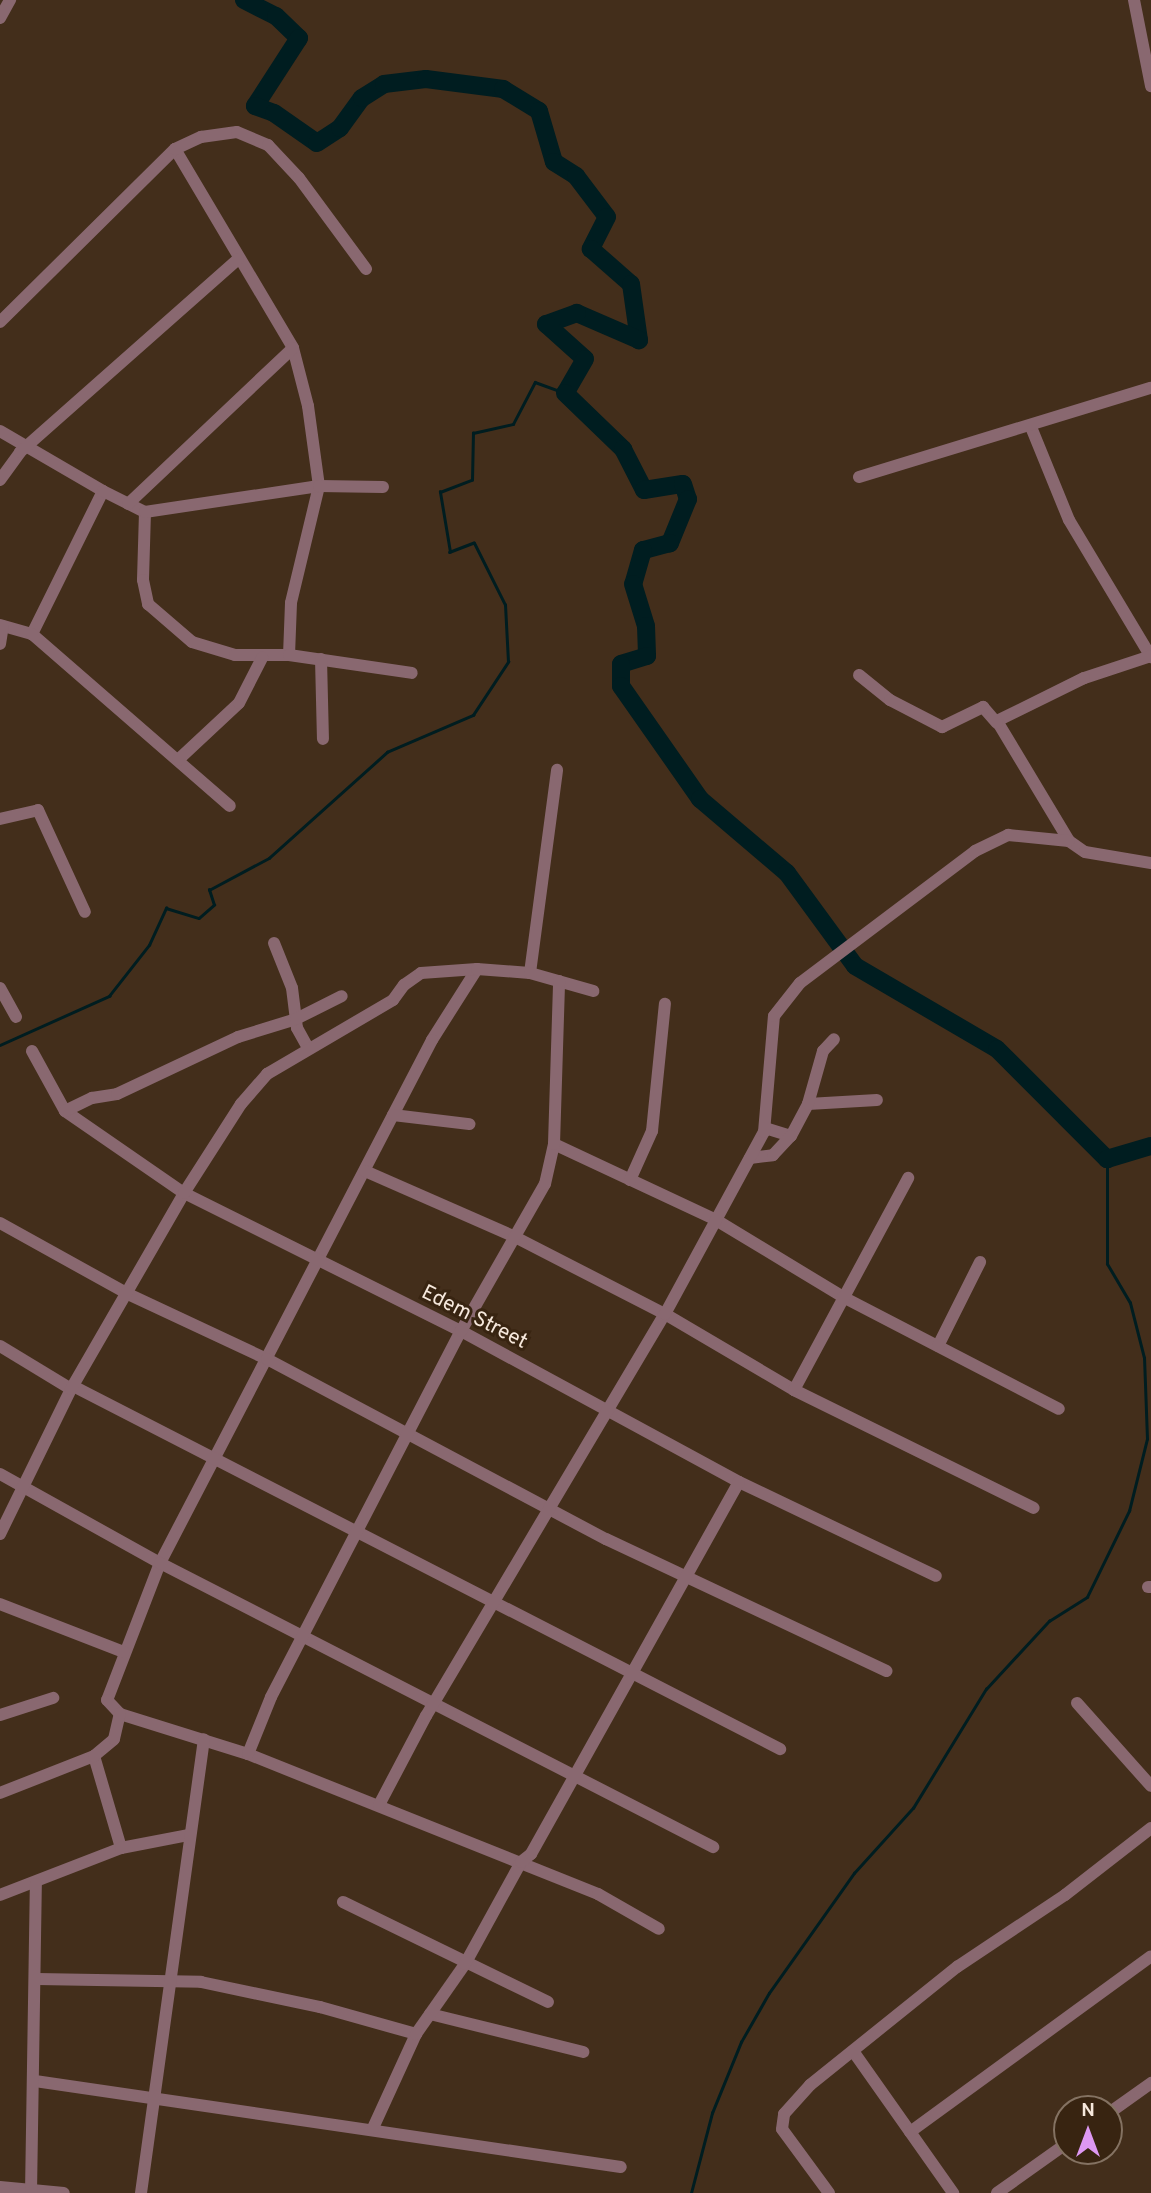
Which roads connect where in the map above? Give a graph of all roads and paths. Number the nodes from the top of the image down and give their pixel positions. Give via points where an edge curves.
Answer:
1 (10, 0) edge
2 (1134, 0) edge
3 (0, 18) edge
4 (1151, 86) edge
5 (175, 149) junction
6 (238, 259) junction
7 (366, 270) dead end
8 (0, 322) edge
9 (293, 348) junction
10 (1151, 388) edge
11 (1031, 427) junction
12 (0, 431) edge
13 (29, 446) junction
14 (859, 477) dead end
15 (0, 480) edge
16 (319, 485) junction
17 (383, 487) dead end
18 (103, 491) junction
19 (128, 504) junction
20 (145, 512) junction
21 (2, 625) edge
22 (32, 635) junction
23 (0, 644) edge
24 (289, 655) junction
25 (1151, 657) edge
26 (262, 658) junction
27 (321, 659) junction
28 (412, 673) dead end
29 (859, 675) dead end
30 (997, 723) junction
31 (323, 739) dead end
32 (178, 760) junction
33 (557, 770) dead end
34 (230, 806) dead end
35 (0, 819) edge
36 (1069, 841) junction
37 (1151, 863) edge
38 (85, 912) dead end
39 (274, 943) dead end
40 (477, 970) junction
41 (530, 973) junction
42 (559, 981) junction
43 (0, 988) edge
44 (593, 991) dead end
45 (342, 996) dead end
46 (666, 1004) dead end
47 (16, 1017) dead end
48 (296, 1019) junction
49 (834, 1039) dead end
50 (309, 1048) junction
51 (32, 1051) dead end
52 (877, 1100) dead end
53 (808, 1104) junction
54 (65, 1111) junction
55 (393, 1115) junction
56 (469, 1124) dead end
57 (765, 1128) junction
58 (791, 1136) junction
59 (554, 1144) junction
60 (750, 1158) junction
61 (365, 1171) junction
62 (908, 1178) dead end
63 (630, 1180) junction
64 (184, 1193) junction
65 (716, 1220) junction
66 (0, 1223) edge
67 (516, 1237) junction
68 (980, 1262) dead end
69 (318, 1263) junction
70 (128, 1294) junction
71 (843, 1297) junction
72 (664, 1314) junction
73 (461, 1331) junction
74 (0, 1346) edge
75 (938, 1346) junction
76 (267, 1359) junction
77 (72, 1388) junction
78 (794, 1390) junction
79 (608, 1408) junction
80 (1059, 1409) dead end
81 (411, 1436) junction
82 (214, 1460) junction
83 (0, 1474) edge
84 (739, 1482) junction
85 (22, 1486) junction
86 (1034, 1508) dead end
87 (549, 1509) junction
88 (359, 1532) junction
89 (0, 1534) edge
90 (160, 1563) junction
91 (936, 1576) dead end
92 (685, 1577) junction
93 (496, 1603) junction
94 (0, 1604) edge
95 (303, 1637) junction
96 (124, 1652) junction
97 (634, 1671) junction
98 (886, 1671) dead end
99 (53, 1698) dead end
100 (1077, 1703) dead end
101 (433, 1705) junction
102 (120, 1714) junction
103 (0, 1715) edge
104 (204, 1739) junction
105 (780, 1749) dead end
106 (248, 1754) junction
107 (94, 1756) junction
108 (573, 1779) junction
109 (1151, 1786) edge
110 (0, 1793) edge
111 (379, 1805) junction
112 (1151, 1828) edge
113 (188, 1835) junction
114 (713, 1847) dead end
115 (121, 1848) junction
116 (521, 1862) junction
117 (36, 1884) junction
118 (0, 1895) edge
119 (343, 1902) dead end
120 (659, 1929) dead end
121 (1151, 1956) edge
122 (465, 1964) junction
123 (37, 1979) junction
124 (172, 1981) junction
125 (548, 2002) dead end
126 (430, 2014) junction
127 (415, 2034) junction
128 (853, 2051) junction
129 (583, 2052) dead end
130 (35, 2081) junction
131 (1151, 2083) edge
132 (156, 2097) junction
133 (1123, 2103) edge
134 (373, 2128) junction
135 (910, 2132) junction
136 (1053, 2153) edge
137 (621, 2167) dead end
138 (0, 2187) edge
139 (31, 2191) edge
140 (64, 2193) edge
141 (141, 2193) edge
142 (829, 2193) edge
143 (953, 2193) edge
144 (997, 2193) edge

1 - 3 street
2 - 4 street
5 - 6 street
5 - 7 street via 201,137 237,132 268,145 299,178
5 - 8 street
6 - 9 street
6 - 13 street
9 - 16 street
9 - 19 street
10 - 11 street
11 - 14 street
11 - 25 street via 1069,520
12 - 13 street
13 - 15 street
13 - 18 street
16 - 17 street
16 - 20 street
16 - 24 street via 291,603
18 - 19 street
18 - 22 street
19 - 20 street
20 - 26 street via 148,604 192,642
21 - 22 street
21 - 23 street
22 - 32 street
24 - 26 street
24 - 27 street
25 - 30 street via 1051,692 1001,715
26 - 32 street via 239,703
27 - 28 street
27 - 31 street
29 - 30 street via 890,700 942,727 983,707
30 - 36 street
32 - 34 street
33 - 41 street
35 - 38 street via 38,810
36 - 37 street via 1085,852
36 - 57 street via 1008,835 975,851 814,972 774,1016
39 - 48 street via 292,988
40 - 41 street
40 - 50 street via 421,973 393,1000
40 - 55 street via 432,1040
41 - 42 street
42 - 44 street
42 - 59 street
43 - 47 street
45 - 48 street
46 - 63 street via 652,1130
48 - 50 street
48 - 54 street via 238,1037 127,1090 80,1102
49 - 53 street via 819,1061
50 - 64 street via 267,1074 241,1104
51 - 54 street, Edem Street
52 - 53 street
53 - 58 street
54 - 64 street, Edem Street
55 - 56 street
55 - 61 street
57 - 58 street
57 - 60 street
58 - 60 street via 773,1155
59 - 63 street
59 - 67 street via 545,1184
60 - 65 street
61 - 67 street
61 - 69 street
62 - 71 street
63 - 65 street
64 - 69 street, Edem Street
64 - 70 street
65 - 71 street
65 - 72 street
66 - 70 street
67 - 72 street
67 - 73 street
68 - 75 street
69 - 73 street, Edem Street
69 - 76 street
70 - 76 street
70 - 77 street
71 - 75 street
71 - 78 street
72 - 78 street
72 - 79 street
73 - 79 street, Edem Street
73 - 81 street
74 - 77 street
75 - 80 street
76 - 81 street
76 - 82 street
77 - 82 street
77 - 85 street
78 - 86 street
79 - 84 street, Edem Street
79 - 87 street
81 - 87 street
81 - 88 street
82 - 88 street
82 - 90 street
83 - 85 street
84 - 91 street, Edem Street
84 - 92 street
85 - 89 street
85 - 90 street
87 - 92 street
87 - 93 street
88 - 93 street
88 - 95 street
90 - 95 street
90 - 96 street
92 - 97 street
92 - 98 street
93 - 97 street
93 - 101 street
94 - 96 street
95 - 101 street
95 - 106 street
96 - 102 street via 107,1700
97 - 105 street
97 - 108 street
99 - 103 street
100 - 109 street
101 - 108 street
101 - 111 street
102 - 104 street
102 - 107 street via 114,1739
104 - 106 street
104 - 113 street
106 - 111 street
107 - 110 street
107 - 115 street
108 - 114 street
108 - 116 street via 531,1854
111 - 116 street
112 - 128 street via 1065,1895 957,1967
113 - 115 street
113 - 124 street
115 - 117 street
116 - 120 street via 612,1900
116 - 122 street
117 - 118 street
117 - 123 street
119 - 122 street
121 - 135 street
122 - 125 street
122 - 126 street
123 - 124 street
123 - 130 street
124 - 127 street via 201,1982 320,2007
124 - 132 street
126 - 127 street
126 - 129 street
127 - 134 street
128 - 135 street
128 - 142 street via 810,2085 781,2119 782,2129
130 - 132 street
130 - 139 street
131 - 133 street
132 - 134 street
132 - 141 street
134 - 137 street
135 - 143 street
136 - 144 street
138 - 139 street
139 - 140 street

